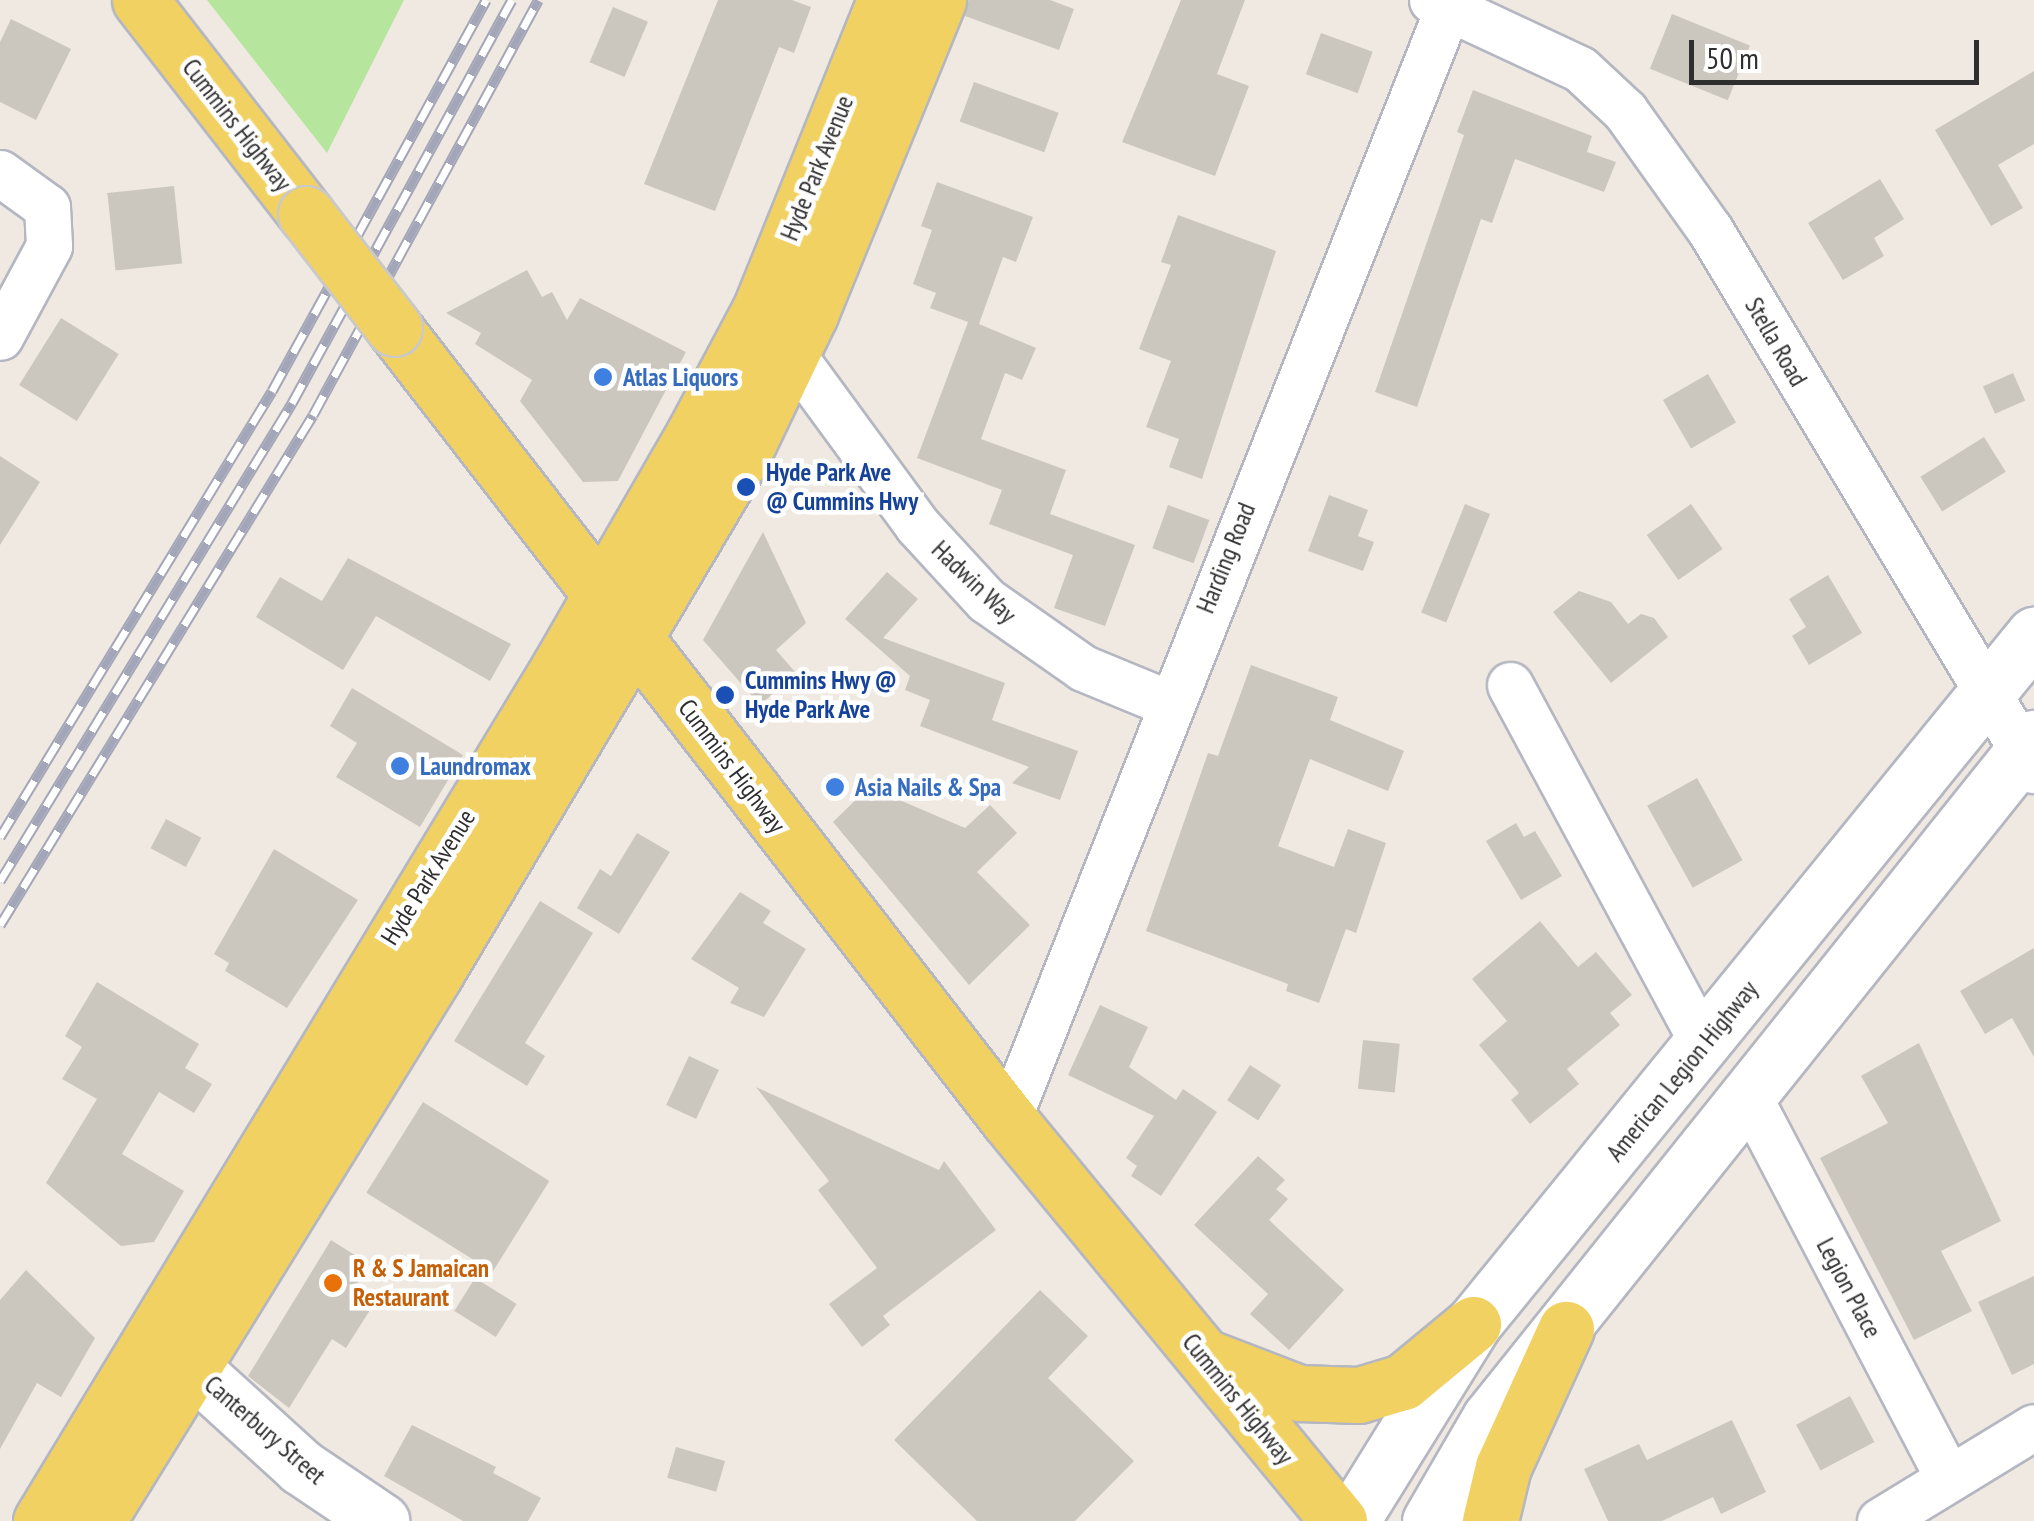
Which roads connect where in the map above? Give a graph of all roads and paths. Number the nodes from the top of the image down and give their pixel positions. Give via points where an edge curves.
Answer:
1 (140, 0) edge
2 (885, 0) edge
3 (938, 0) edge
4 (1444, 2) edge
5 (0, 173) edge
6 (0, 336) edge
7 (792, 354) junction
8 (604, 593) junction
9 (2034, 635) edge
10 (638, 637) junction
11 (1510, 686) dead end
12 (1982, 694) junction
13 (1168, 703) junction
14 (2031, 753) edge
15 (1704, 1046) junction
16 (1750, 1097) junction
17 (1008, 1119) junction
18 (1473, 1324) junction
19 (1566, 1329) junction
20 (174, 1350) junction
21 (1203, 1357) junction
22 (2034, 1427) edge
23 (1948, 1478) junction
24 (40, 1521) edge
25 (98, 1521) edge
26 (381, 1521) edge
27 (1338, 1521) edge
28 (1351, 1521) edge
29 (1430, 1521) edge
30 (1490, 1521) edge
31 (1880, 1521) edge

1 - 8 main road, Cummins Highway, bridge
2 - 8 main road, Hyde Park Avenue via 753,324
3 - 7 main road, Hyde Park Avenue
4 - 12 street, Stella Road via 1580,69 1626,111 1710,230
4 - 13 street, Harding Road
5 - 6 street via 47,208 48,246
7 - 10 main road, Hyde Park Avenue
7 - 13 street, Hadwin Way via 917,526 986,600 1083,668
8 - 10 main road, Cummins Highway
8 - 20 main road, Hyde Park Avenue
9 - 12 main road, American Legion Highway
10 - 17 main road, Cummins Highway
10 - 20 main road, Hyde Park Avenue
11 - 15 street
12 - 14 street, Stella Road
12 - 15 main road, American Legion Highway
13 - 17 street, Harding Road
14 - 16 main road
15 - 18 main road, American Legion Highway
16 - 19 main road
16 - 23 street, Legion Place
17 - 21 main road, Cummins Highway
18 - 21 main road via 1403,1382 1359,1395 1299,1392
18 - 28 main road, American Legion Highway
19 - 29 main road via 1490,1418
19 - 30 main road via 1504,1467
20 - 24 main road, Hyde Park Avenue
20 - 25 main road, Hyde Park Avenue
20 - 26 main road, Canterbury Street via 302,1467
21 - 27 main road, Cummins Highway
22 - 23 street
23 - 31 street

